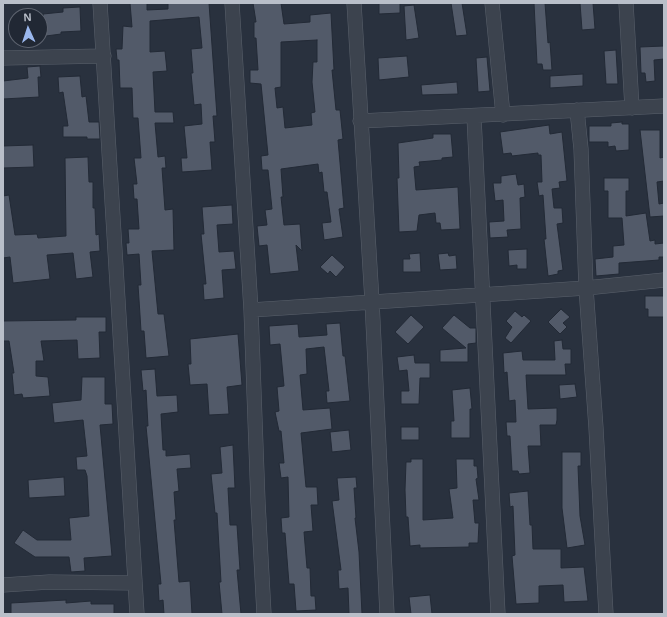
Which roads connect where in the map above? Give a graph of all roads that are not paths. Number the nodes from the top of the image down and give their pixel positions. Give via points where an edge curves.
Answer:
1 (100, 3) edge
2 (232, 3) edge
3 (354, 3) edge
4 (492, 3) edge
5 (626, 3) edge
6 (104, 56) junction
7 (3, 58) edge
8 (664, 106) edge
9 (632, 108) junction
10 (577, 110) junction
11 (503, 115) junction
12 (474, 117) junction
13 (360, 121) junction
14 (664, 280) edge
15 (586, 288) junction
16 (483, 294) junction
17 (372, 301) junction
18 (251, 310) junction
19 (135, 583) junction
20 (3, 585) edge
21 (137, 614) edge
22 (264, 614) edge
23 (387, 614) edge
24 (498, 614) edge
25 (606, 614) edge

1 - 6 street
2 - 18 street
3 - 13 street
4 - 11 street
5 - 9 street
6 - 7 street
6 - 19 street
8 - 9 street
9 - 10 street
10 - 11 street
10 - 15 street via 581,149
11 - 12 street
12 - 13 street
12 - 16 street
13 - 17 street
14 - 15 street
15 - 16 street
15 - 25 street
16 - 17 street
16 - 24 street
17 - 18 street
17 - 23 street
18 - 22 street
19 - 20 street via 49,582
19 - 21 street

